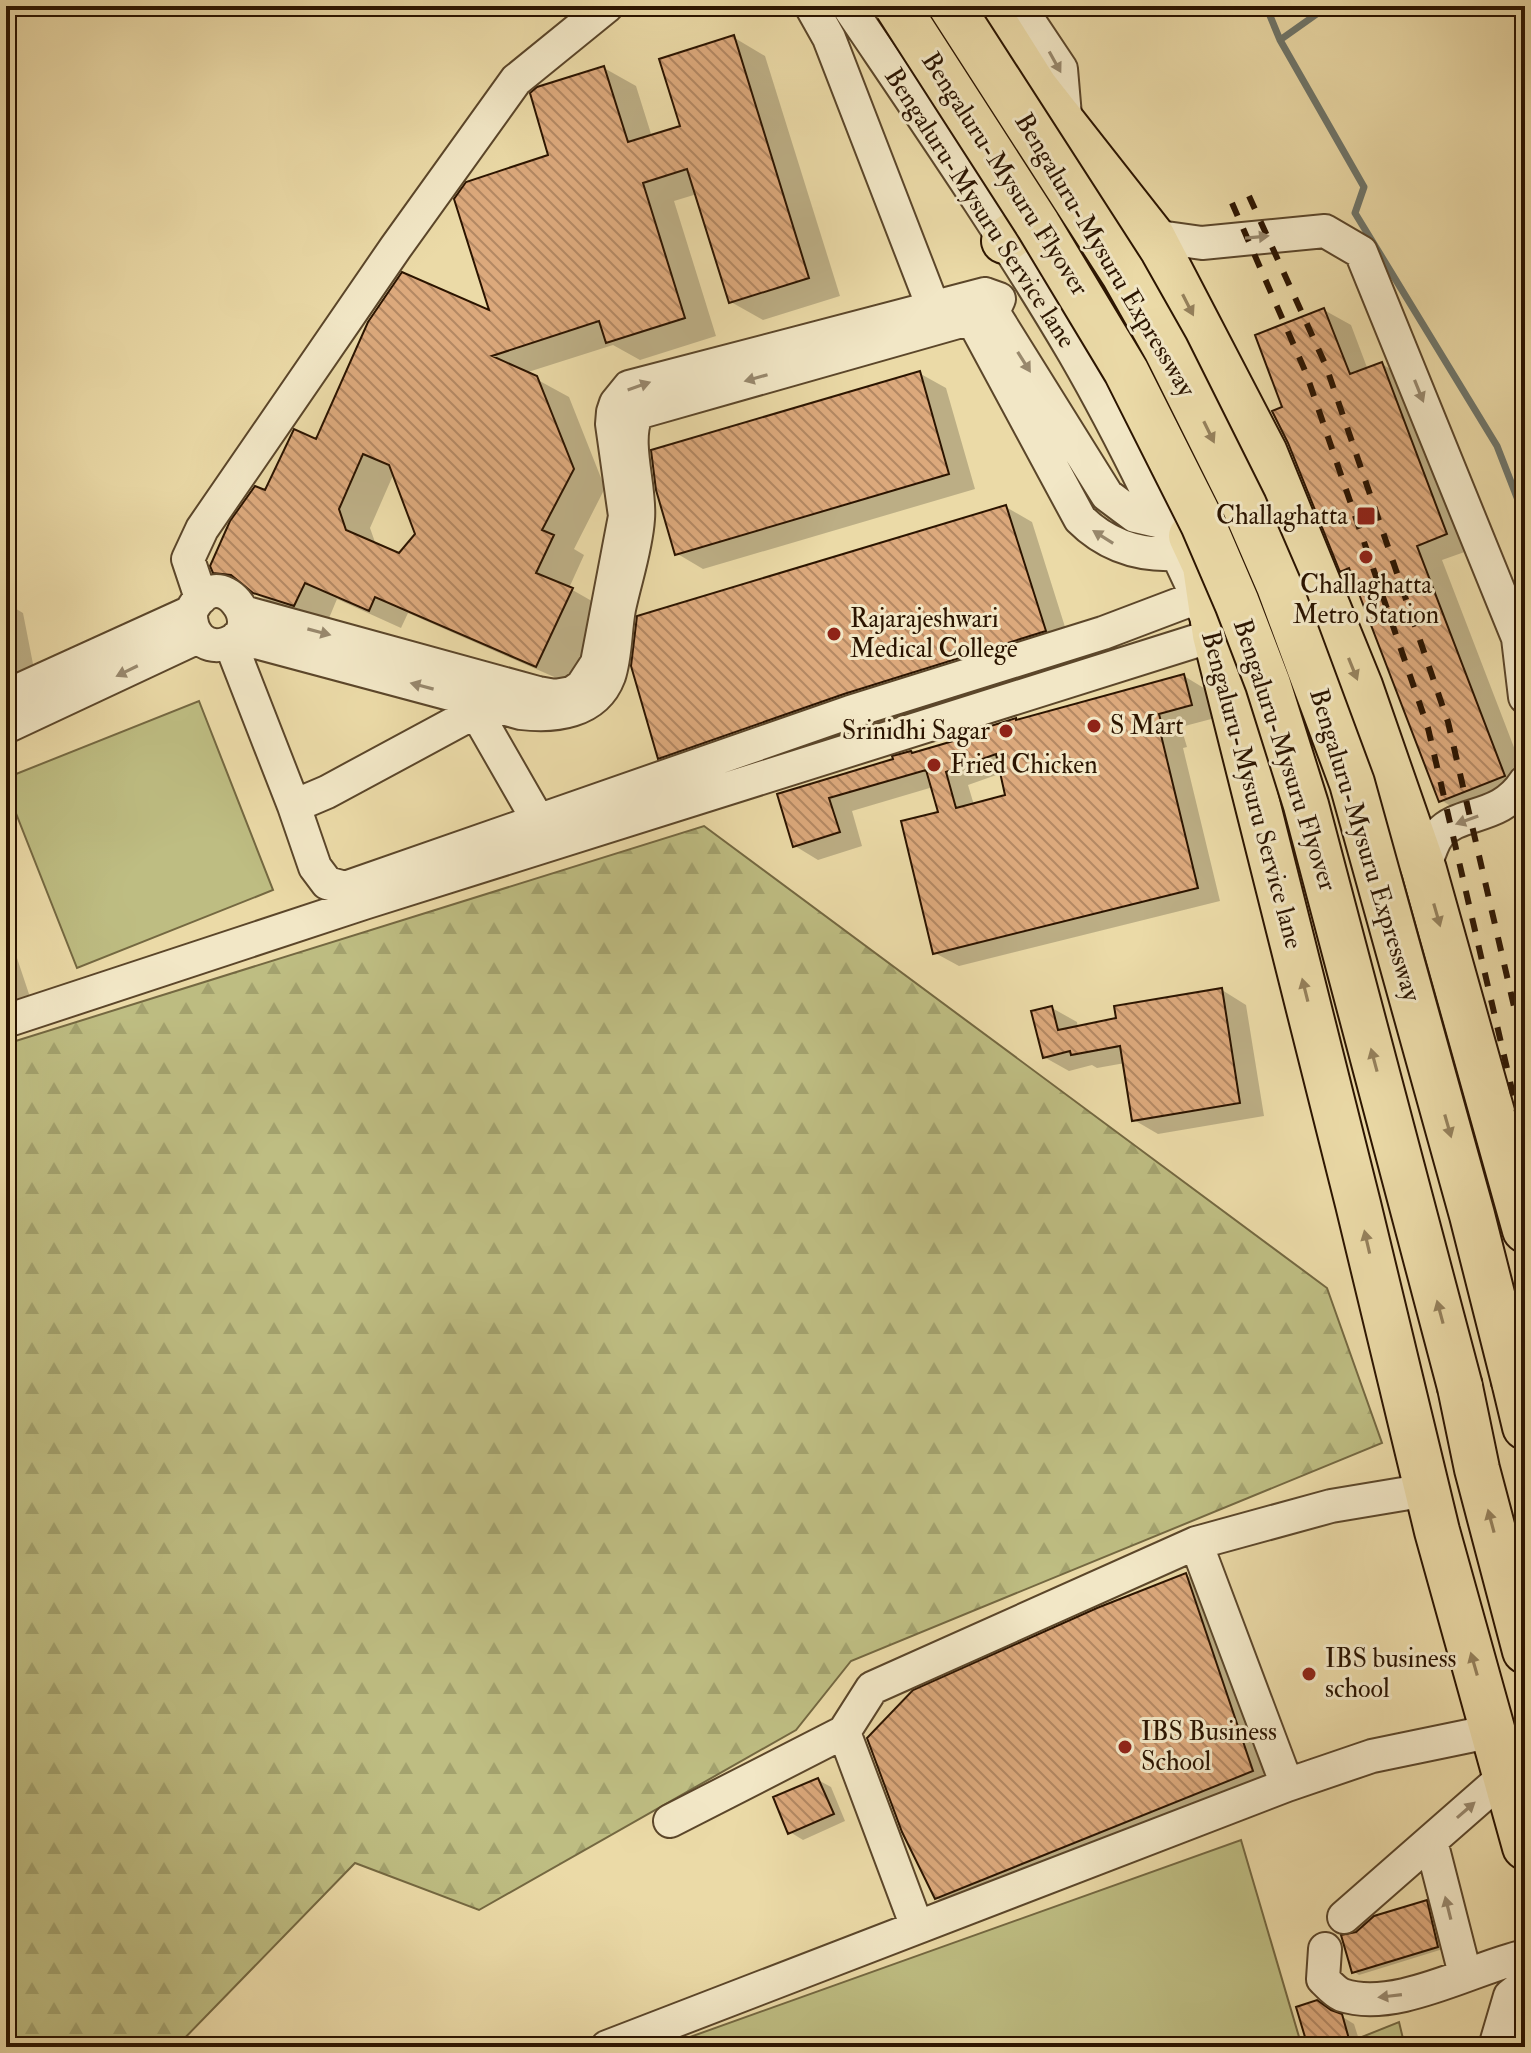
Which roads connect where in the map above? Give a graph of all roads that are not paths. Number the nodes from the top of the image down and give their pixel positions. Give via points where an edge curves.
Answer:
1 (607, 6) edge
2 (811, 6) edge
3 (848, 6) edge
4 (874, 6) edge
5 (897, 6) edge
6 (951, 6) edge
7 (984, 6) edge
8 (1019, 6) edge
9 (1066, 127) junction
10 (1100, 170) junction
11 (1012, 235) junction
12 (1152, 236) junction
13 (964, 310) junction
14 (1161, 522) junction
15 (1177, 554) junction
16 (197, 616) junction
17 (1206, 616) junction
18 (237, 630) junction
19 (6, 696) edge
20 (1525, 697) edge
21 (491, 700) junction
22 (6, 727) edge
23 (1525, 782) edge
24 (294, 806) junction
25 (539, 822) junction
26 (1424, 870) junction
27 (6, 1021) edge
28 (1525, 1230) edge
29 (1525, 1427) edge
30 (1427, 1490) junction
31 (1196, 1543) junction
32 (1525, 1651) edge
33 (1493, 1731) junction
34 (844, 1732) junction
35 (1506, 1775) junction
36 (1287, 1785) junction
37 (670, 1821) dead end
38 (1431, 1841) junction
39 (1525, 1847) edge
40 (1344, 1917) dead end
41 (917, 1927) junction
42 (1325, 1949) dead end
43 (1525, 1956) edge
44 (1465, 1974) junction
45 (1525, 1984) edge
46 (607, 2047) edge
47 (1495, 2047) edge

1 - 16 street via 516,80 202,529 188,559
2 - 13 street
3 - 11 street, Bengaluru-Mysuru Service lane
4 - 11 highway
32 -> 5 highway, Bengaluru-Mysuru Flyover, bridge via 1306,805 1268,684 1203,524 1126,371
6 -> 29 highway, Bengaluru-Mysuru Expressway, bridge via 1166,349 1279,586 1352,783
7 - 9 highway, Bengaluru-Mysuru Expressway
8 -> 9 street, Bengaluru-Mysuru Expressway via 1061,69
9 - 10 highway, Bengaluru-Mysuru Expressway
10 - 11 highway
10 - 12 highway, Bengaluru-Mysuru Expressway
11 - 14 street, Bengaluru-Mysuru Service lane
11 - 17 highway via 1052,279 1142,432 1205,566
12 -> 20 street via 1202,243 1325,231 1361,252 1518,638
12 -> 26 highway, Bengaluru-Mysuru Expressway via 1265,453 1360,686
13 -> 14 street via 1107,495 1135,516
15 -> 13 street via 1132,551 1103,538 1080,519
13 - 21 street via 629,387 616,403 612,424 632,517 609,675 594,698 566,712 536,715
14 - 15 street, Bengaluru-Mysuru Service lane
15 - 17 street, Bengaluru-Mysuru Service lane
16 - 18 street via 213,645
16 - 18 street via 208,593 226,593 240,604
16 - 19 street
16 -> 22 street
17 - 25 street via 1103,633 850,712
17 - 27 street
30 -> 17 highway, Bengaluru-Mysuru Service lane
18 - 21 street
18 - 24 street
21 - 24 street
21 - 25 street
23 -> 26 street via 1506,803 1447,827 1437,836
24 - 25 street via 315,867 327,883 345,888
26 -> 28 highway, Bengaluru-Mysuru Expressway
30 - 31 street via 1331,1506
33 -> 30 highway
31 - 34 street via 872,1688
31 - 36 street
33 - 35 highway
33 - 36 street via 1372,1756
34 - 37 street
34 - 41 street
38 -> 35 street
35 - 39 highway
36 - 41 street
38 - 40 street
44 -> 38 street
41 - 46 street
44 -> 42 street via 1403,1994 1339,1994 1323,1979
43 - 44 street
45 - 47 street via 1510,1996

